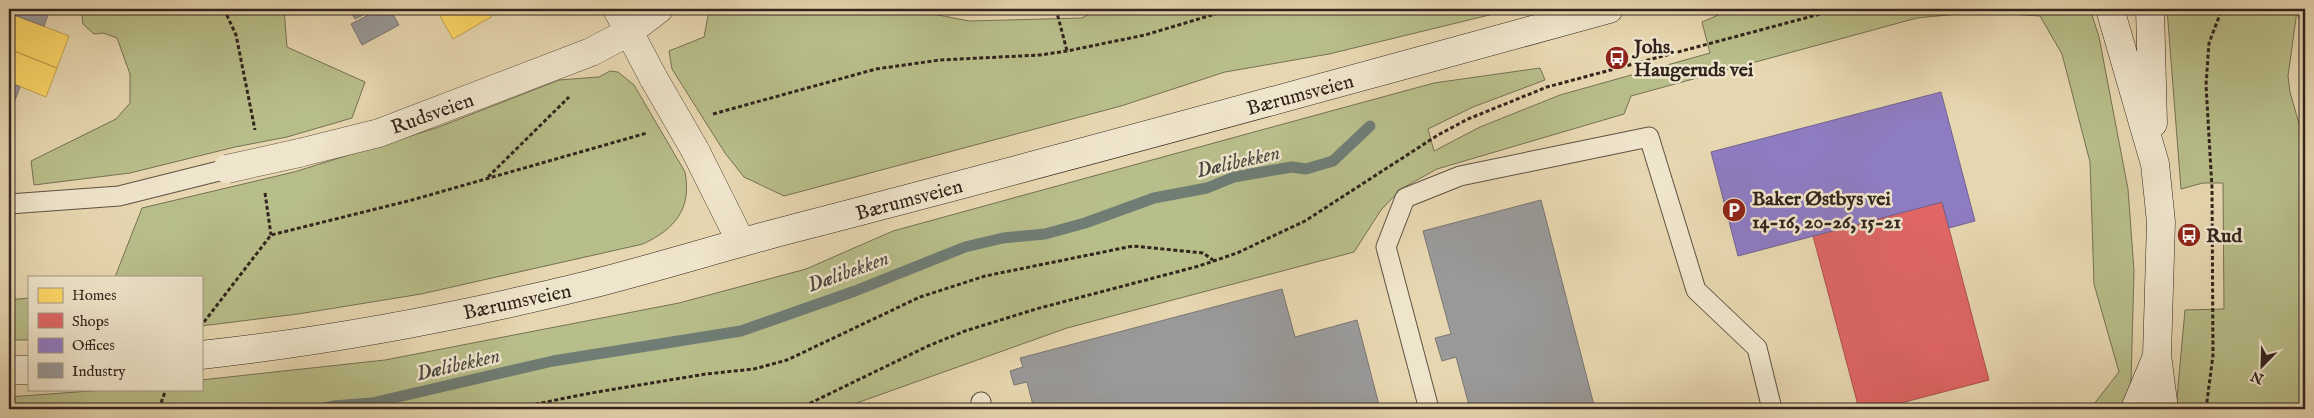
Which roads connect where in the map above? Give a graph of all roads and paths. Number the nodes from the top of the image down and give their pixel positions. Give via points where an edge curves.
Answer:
1 (224, 9) edge
2 (659, 9) edge
3 (1056, 9) edge
4 (1232, 9) edge
5 (1609, 9) edge
6 (1839, 9) edge
7 (2064, 9) edge
8 (2150, 9) edge
9 (2222, 9) edge
10 (2098, 10) edge
11 (623, 20) edge
12 (1067, 51) junction
13 (590, 52) junction
14 (706, 116) dead end
15 (649, 132) dead end
16 (256, 136) dead end
17 (2153, 157) junction
18 (227, 169) joint
19 (487, 178) junction
20 (264, 185) dead end
21 (9, 204) edge
22 (272, 234) junction
23 (741, 242) junction
24 (1213, 261) junction
25 (204, 322) dead end
26 (202, 355) edge
27 (2157, 355) junction
28 (9, 370) edge
29 (28, 370) edge
30 (166, 390) edge
31 (806, 408) edge
32 (158, 409) edge
33 (523, 409) edge
34 (798, 409) edge
35 (1429, 409) edge
36 (1772, 409) edge
37 (2135, 409) edge
38 (2164, 409) edge
39 (2206, 409) edge

1 - 16 path via 236,34
2 - 11 main road, Rudsveien
3 - 12 path
4 - 12 path via 1145,35
5 - 23 main road, Bærumsveien via 1100,149
6 - 24 path via 1547,87 1498,106 1438,135 1305,221
7 - 10 path
8 - 17 main road
9 - 39 path via 2209,43 2206,85 2212,188 2213,355
10 - 17 main road
11 - 13 main road, Rudsveien
11 - 23 main road, bridge via 695,150
12 - 14 path via 1040,56 940,60 876,69
13 - 18 main road, Rudsveien, bridge via 379,133
13 - 19 path via 572,95
15 - 19 path
17 - 27 main road via 2160,222
18 - 21 lane via 119,196
19 - 22 path
20 - 22 path
22 - 25 path
23 - 26 main road, Bærumsveien via 589,285 430,320
24 - 31 path via 965,331 928,346
24 - 33 path via 1203,253 1132,246 984,276 920,297 787,360 754,369 590,393
27 - 37 main road
27 - 38 main road
28 - 29 main road
30 - 32 path
31 - 34 path
35 - 36 lane via 1386,247 1404,198 1460,176 1649,137 1696,290 1757,348

